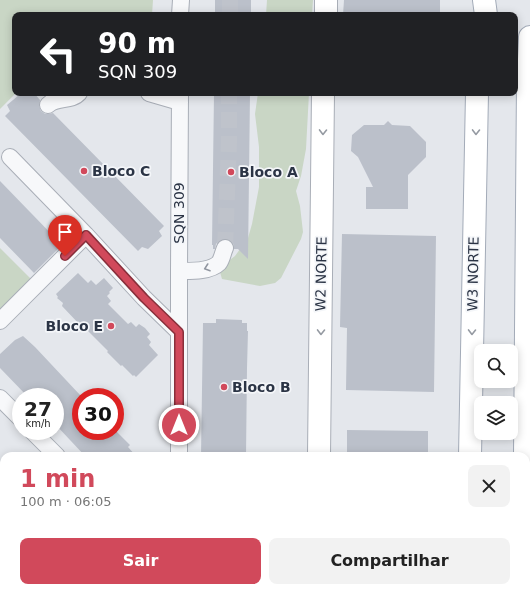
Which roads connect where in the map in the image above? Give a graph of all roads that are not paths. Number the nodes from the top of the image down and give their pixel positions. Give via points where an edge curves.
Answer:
1 (181, 0) edge
2 (326, 0) edge
3 (478, 0) edge
4 (484, 0) edge
5 (180, 12) edge
6 (326, 12) edge
7 (478, 12) edge
8 (486, 12) edge
9 (530, 20) edge
10 (518, 33) edge
11 (530, 37) edge
12 (522, 74) edge
13 (76, 96) edge
14 (323, 96) edge
15 (477, 96) edge
16 (180, 97) edge
17 (48, 105) dead end
18 (10, 156) dead end
19 (86, 235) junction
20 (225, 248) tunnel mouth
21 (179, 271) junction
22 (0, 321) edge
23 (179, 332) junction
24 (0, 398) edge
25 (12, 410) edge
26 (41, 440) edge
27 (53, 452) edge
28 (179, 452) edge
29 (319, 452) edge
30 (470, 452) edge
31 (525, 452) edge

1 - 5 street
2 - 6 main road
3 - 7 main road
4 - 8 main road
9 - 10 main road
11 - 12 main road
12 - 31 main road
13 - 17 street via 53,100
14 -> 29 main road, W2 NORTE
15 -> 30 main road, W3 NORTE
16 - 21 street, SQN 309
18 - 19 street
19 - 22 street
19 - 23 street
20 -> 21 street via 218,263 207,270
21 - 23 street, SQN 309
23 - 28 street, SQN 309
24 - 25 street
26 - 27 street

